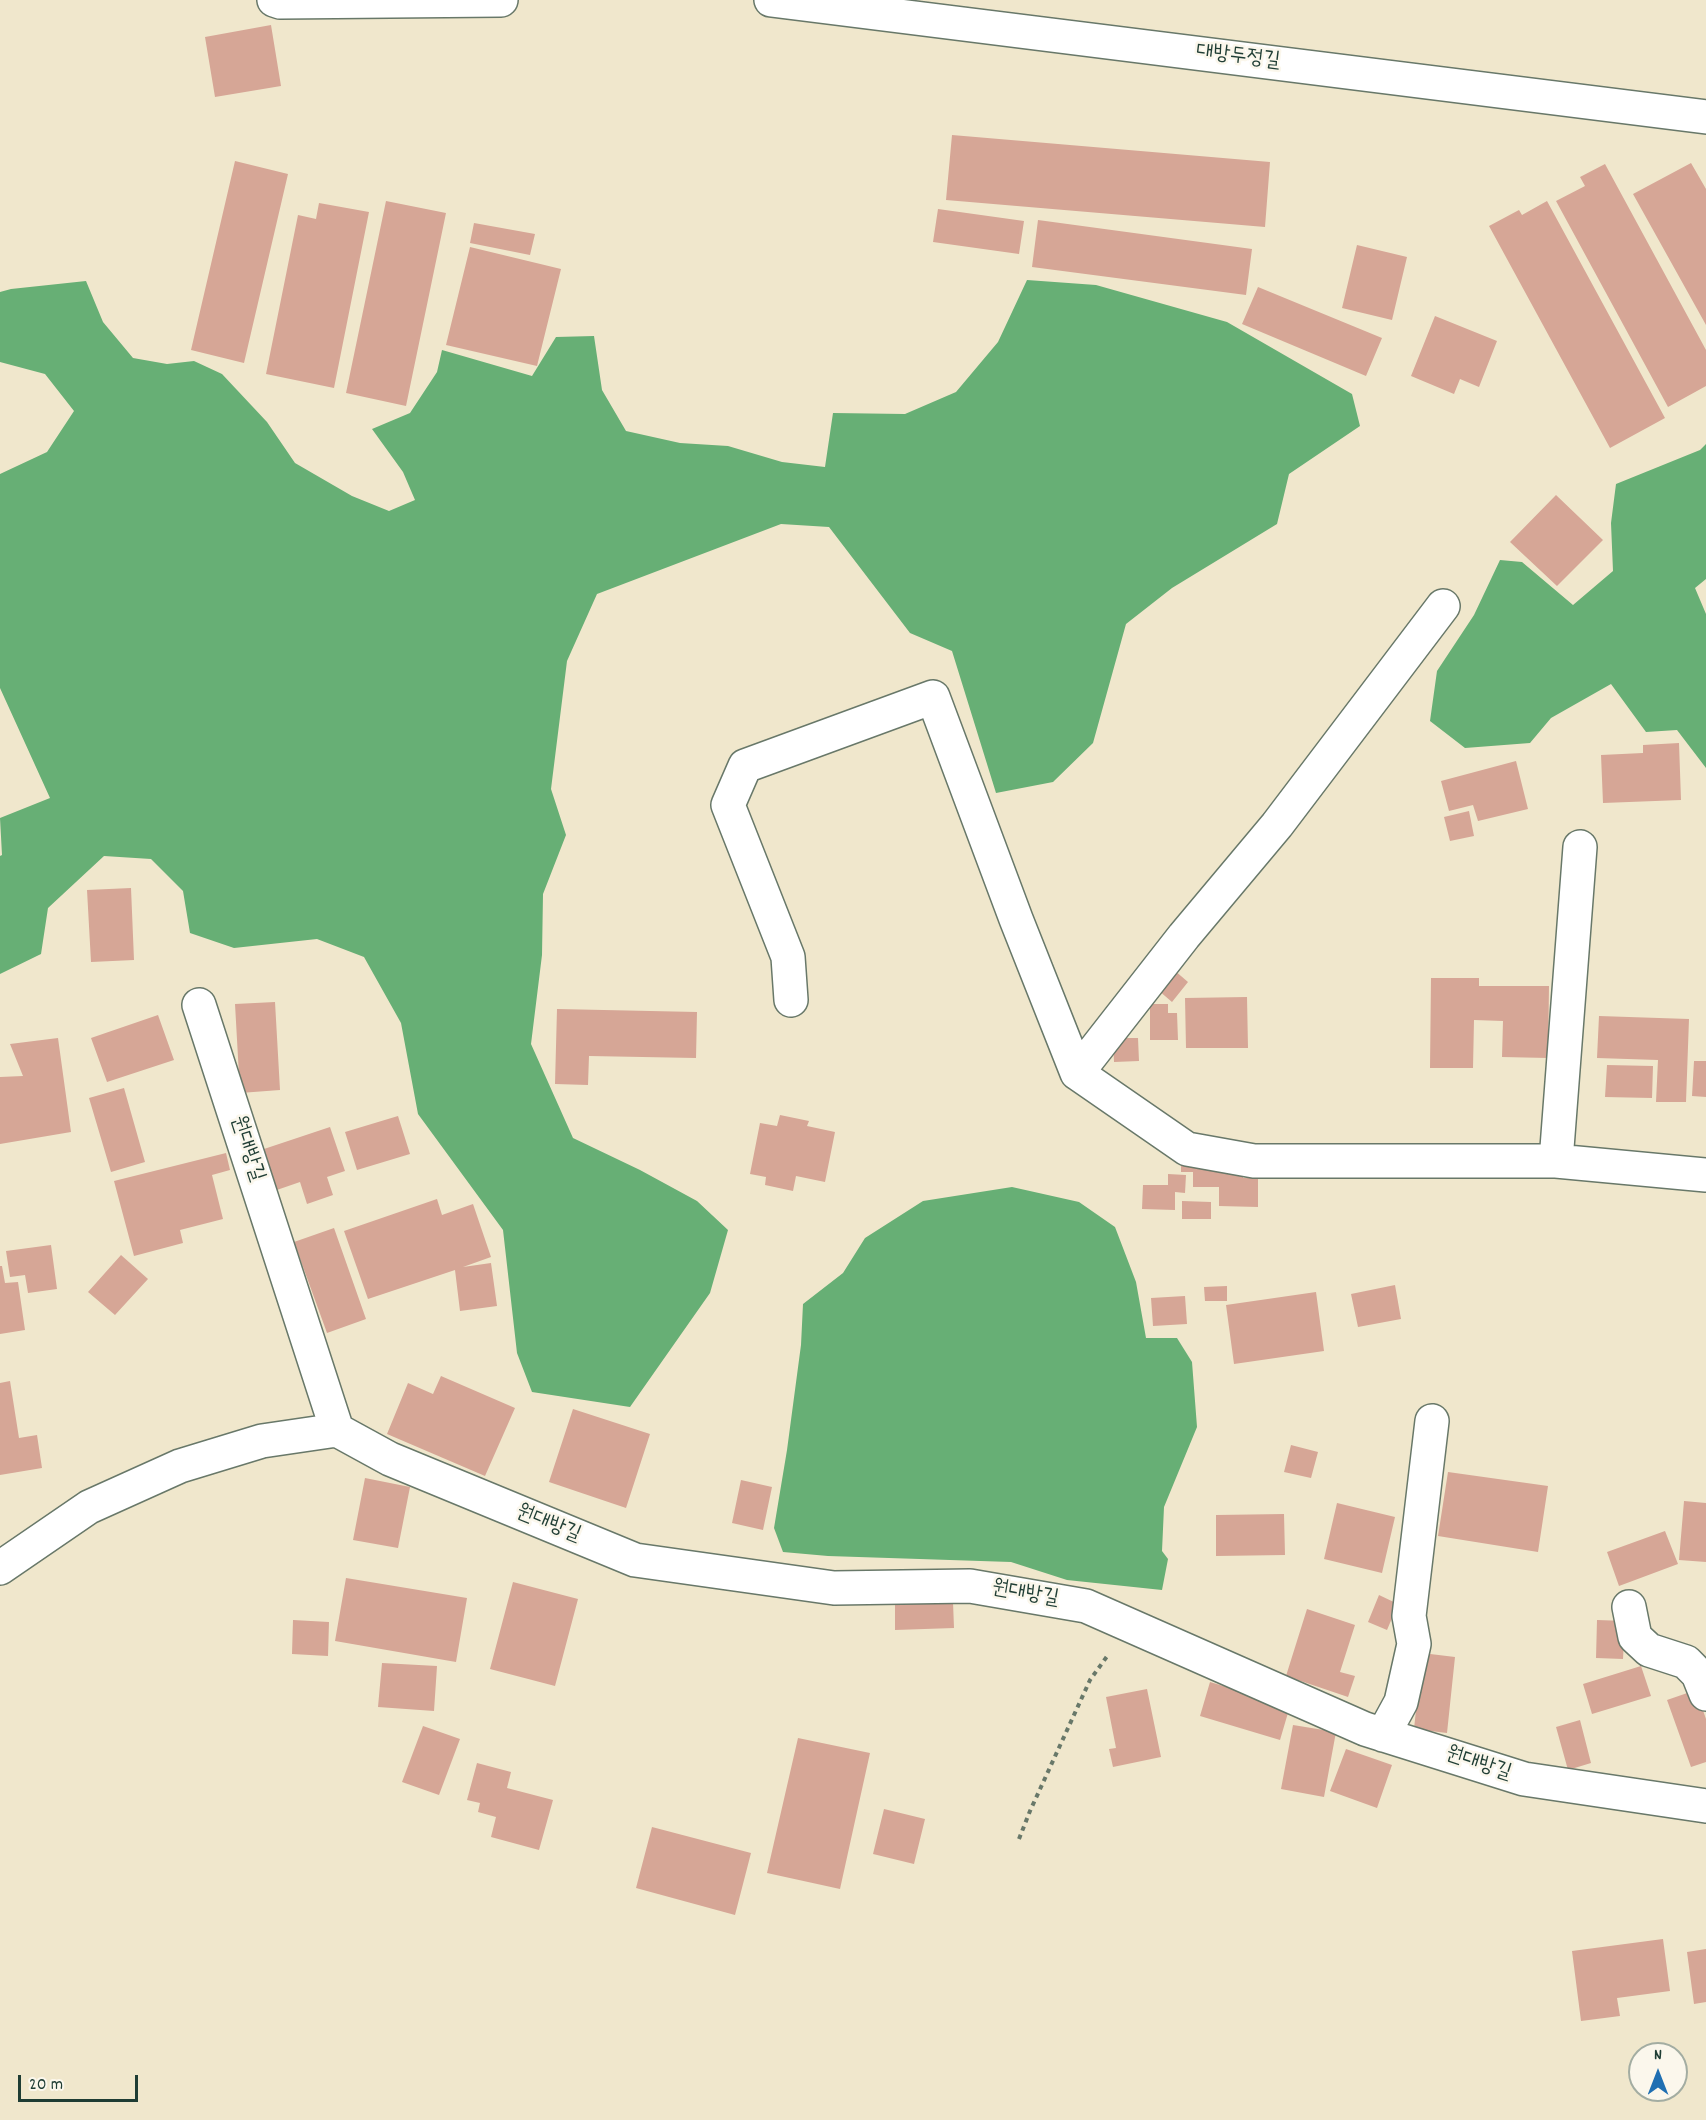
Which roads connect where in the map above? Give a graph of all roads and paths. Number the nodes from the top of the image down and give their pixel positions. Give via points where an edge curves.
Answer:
1 (274, 0) edge
2 (501, 0) edge
3 (771, 0) edge
4 (1706, 117) edge
5 (1443, 606) dead end
6 (1580, 847) dead end
7 (790, 1000) dead end
8 (199, 1005) dead end
9 (1077, 1073) junction
10 (1556, 1161) junction
11 (1706, 1175) edge
12 (1432, 1421) dead end
13 (337, 1430) junction
14 (0, 1568) edge
15 (1629, 1607) dead end
16 (1130, 1625) junction
17 (1706, 1694) edge
18 (1383, 1735) junction
19 (1706, 1806) edge
20 (1019, 1839) dead end

1 - 2 street
3 - 4 street, 대방두정길
5 - 9 street via 1277,825
6 - 10 street
7 - 9 street via 788,957 728,805 745,766 933,697
8 - 13 street, 원대방길
9 - 10 street via 1187,1149 1254,1161
10 - 11 street
12 - 18 street via 1409,1616 1414,1644 1401,1702
13 - 14 street via 262,1440 180,1467 89,1507
13 - 16 street, 원대방길 via 390,1459 635,1560 834,1588 970,1586 1086,1606
15 - 17 street via 1635,1637 1649,1650 1686,1662 1698,1674
16 - 18 street, 원대방길
16 - 20 path via 1090,1680
18 - 19 street, 원대방길 via 1524,1779

